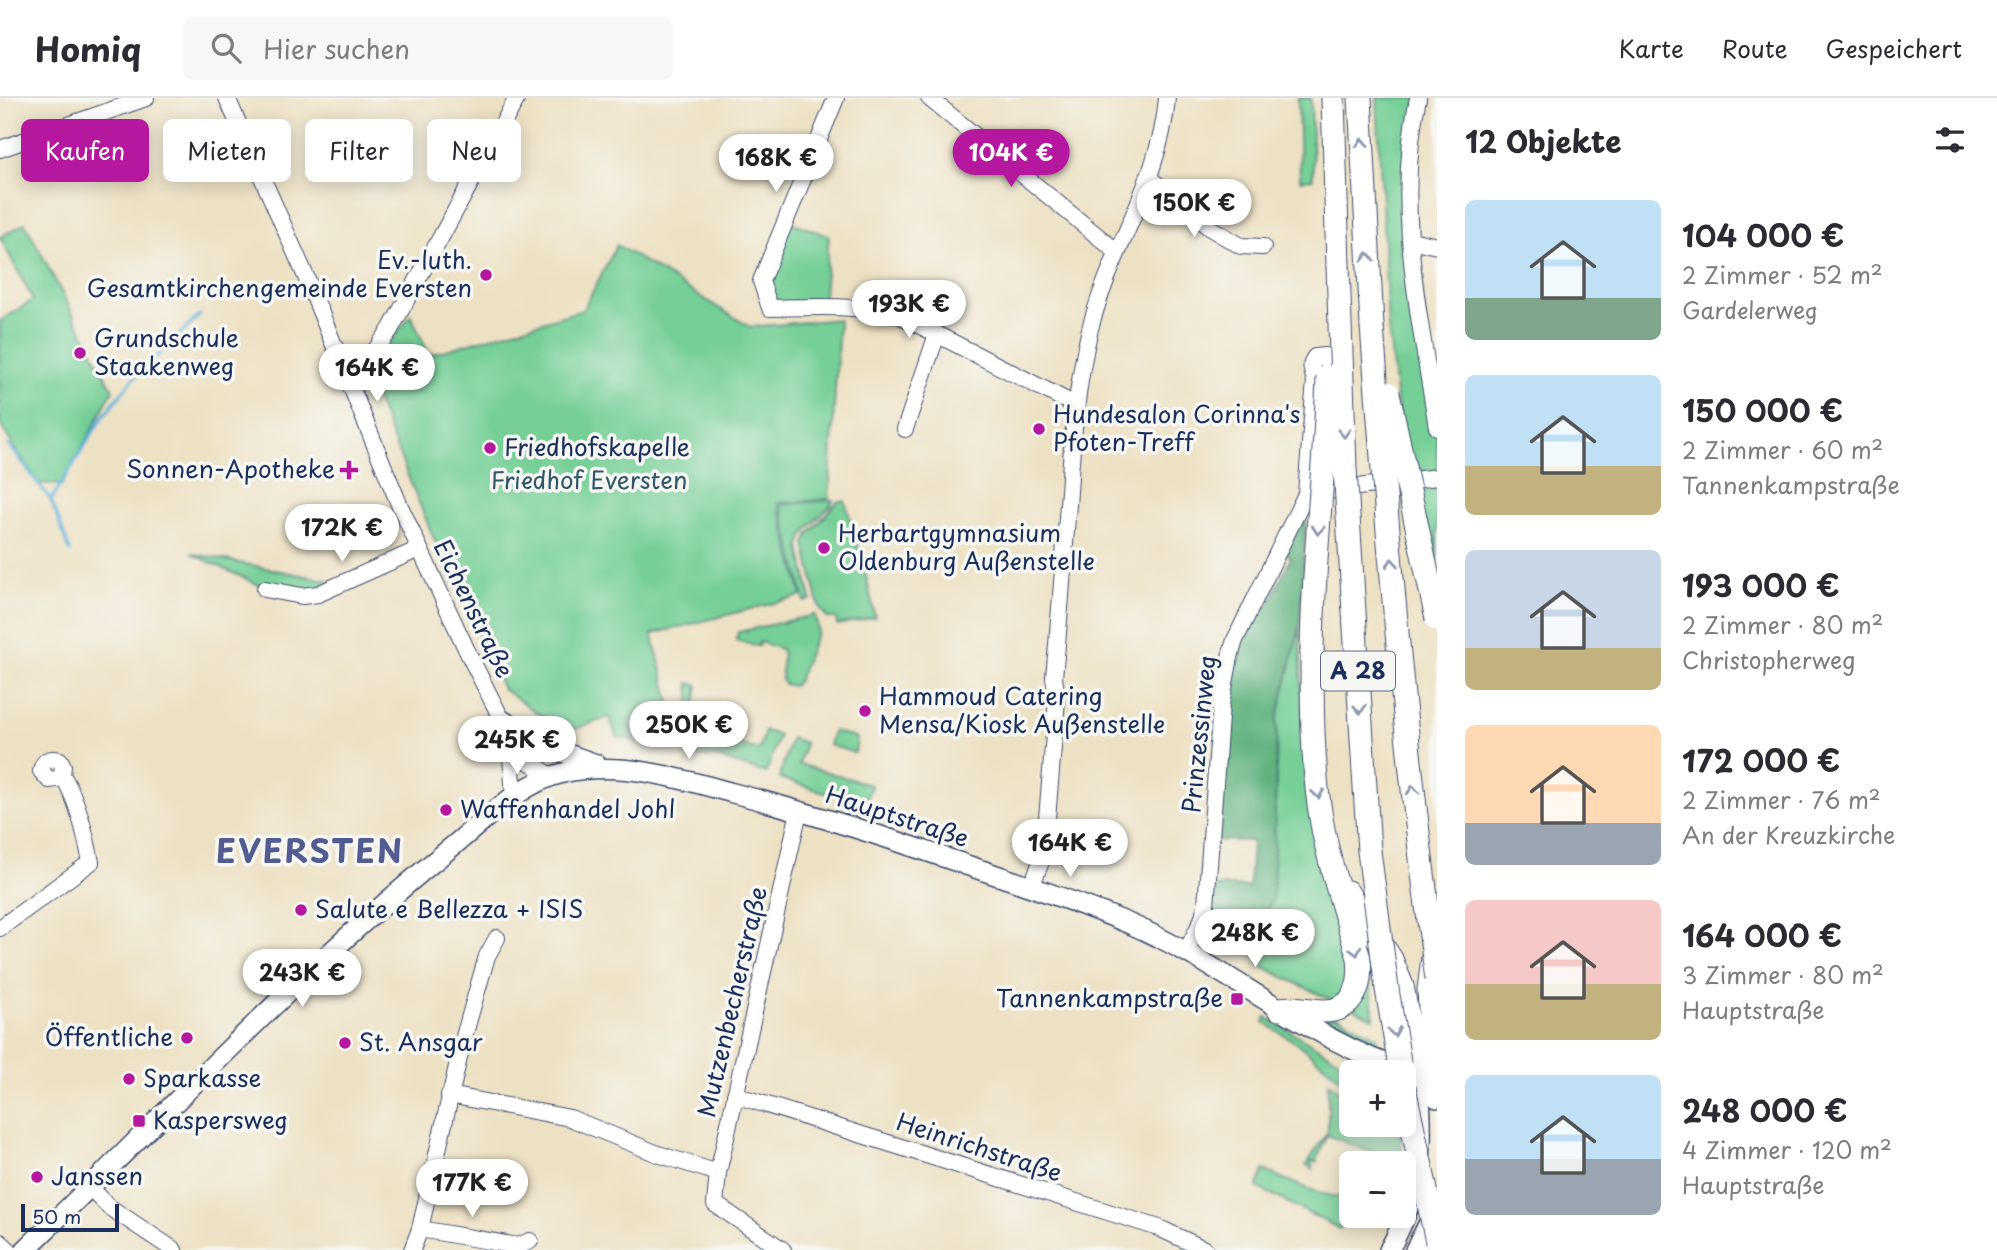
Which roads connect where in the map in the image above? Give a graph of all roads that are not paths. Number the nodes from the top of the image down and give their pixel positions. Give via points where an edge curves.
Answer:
1 (146, 98) edge
2 (227, 98) edge
3 (517, 98) edge
4 (836, 98) edge
5 (929, 98) edge
6 (1167, 98) edge
7 (1333, 98) edge
8 (1360, 98) edge
9 (1418, 98) edge
10 (0, 149) edge
11 (1148, 177) junction
12 (1411, 240) junction
13 (1437, 246) edge
14 (1263, 247) dead end
15 (1117, 252) junction
16 (1338, 266) junction
17 (1372, 326) junction
18 (937, 334) junction
19 (347, 377) junction
20 (1315, 380) dead end
21 (1075, 405) junction
22 (1437, 427) edge
23 (905, 429) dead end
24 (1437, 477) edge
25 (1306, 494) junction
26 (419, 549) junction
27 (265, 589) dead end
28 (1437, 619) edge
29 (502, 720) junction
30 (510, 744) junction
31 (546, 746) junction
32 (608, 768) junction
33 (62, 775) dead end
34 (551, 776) junction
35 (514, 797) junction
36 (799, 811) junction
37 (1334, 872) junction
38 (1031, 887) junction
39 (0, 928) edge
40 (498, 937) dead end
41 (1437, 937) edge
42 (1187, 950) junction
43 (1437, 979) edge
44 (1279, 1009) junction
45 (1422, 1082) edge
46 (449, 1095) junction
47 (735, 1095) junction
48 (718, 1173) junction
49 (89, 1186) junction
50 (1437, 1207) edge
51 (420, 1229) junction
52 (0, 1242) edge
53 (1437, 1242) edge
54 (524, 1243) dead end
55 (9, 1250) edge
56 (25, 1250) edge
57 (174, 1250) edge
58 (412, 1250) edge
59 (783, 1250) edge
60 (1206, 1250) edge
61 (1389, 1250) edge
62 (1415, 1250) edge

1 - 10 street
2 - 19 street, Eichenstraße
3 - 19 street via 390,330 368,360
4 - 18 street via 761,281 770,308 823,306 886,312
5 - 15 street
6 - 11 street
7 - 16 highway, A 28
17 -> 8 highway, A 28
9 - 12 street via 1408,163
11 - 14 street via 1210,228 1241,246
11 - 15 street
12 - 13 street
12 - 22 street
15 - 21 street via 1091,328
16 -> 37 highway, bridge via 1329,327 1311,651 1317,784
16 -> 45 highway, A 28, bridge via 1345,468 1369,851 1387,989
17 - 28 highway, bridge
43 -> 17 highway, A 28, bridge via 1420,864
18 - 21 street
18 - 23 street
19 - 26 street, Eichenstraße
20 - 25 street, Prinzessinweg
21 - 38 street via 1044,854
24 - 25 street
25 - 42 street, Prinzessinweg via 1230,657 1221,704 1206,905
26 - 27 street via 318,594
26 - 29 street, Eichenstraße
29 - 30 street, Eichenstraße
29 - 31 main road
30 - 34 street
30 - 35 street, Eichenstraße
31 - 32 main road
31 - 34 main road
32 - 34 main road, Hauptstraße
32 - 36 main road, Hauptstraße via 659,775
33 - 39 street via 91,862
34 - 35 main road, Hauptstraße
35 - 49 main road, Hauptstraße via 362,925
36 - 38 main road, Hauptstraße
36 - 47 street, Mutzenbecherstraße
37 -> 44 highway via 1359,958 1357,990 1350,1002 1337,1009
37 - 45 highway via 1391,959 1402,986
38 - 42 main road, Hauptstraße via 1132,924
40 - 46 street via 487,956
41 - 45 highway
42 - 44 main road, Hauptstraße
44 - 45 main road, Hauptstraße
45 - 53 highway, A 28, bridge
45 - 61 main road via 1422,1160 1410,1208
46 - 48 street via 570,1118
46 - 51 street
47 - 48 street, Mutzenbecherstraße
47 - 60 street, Heinrichstraße via 1159,1228
48 - 59 street, Mutzenbecherstraße via 715,1204
49 - 56 main road, Hauptstraße
49 - 57 street via 109,1206
50 - 62 main road
51 - 54 street
51 - 58 street
52 - 55 street

